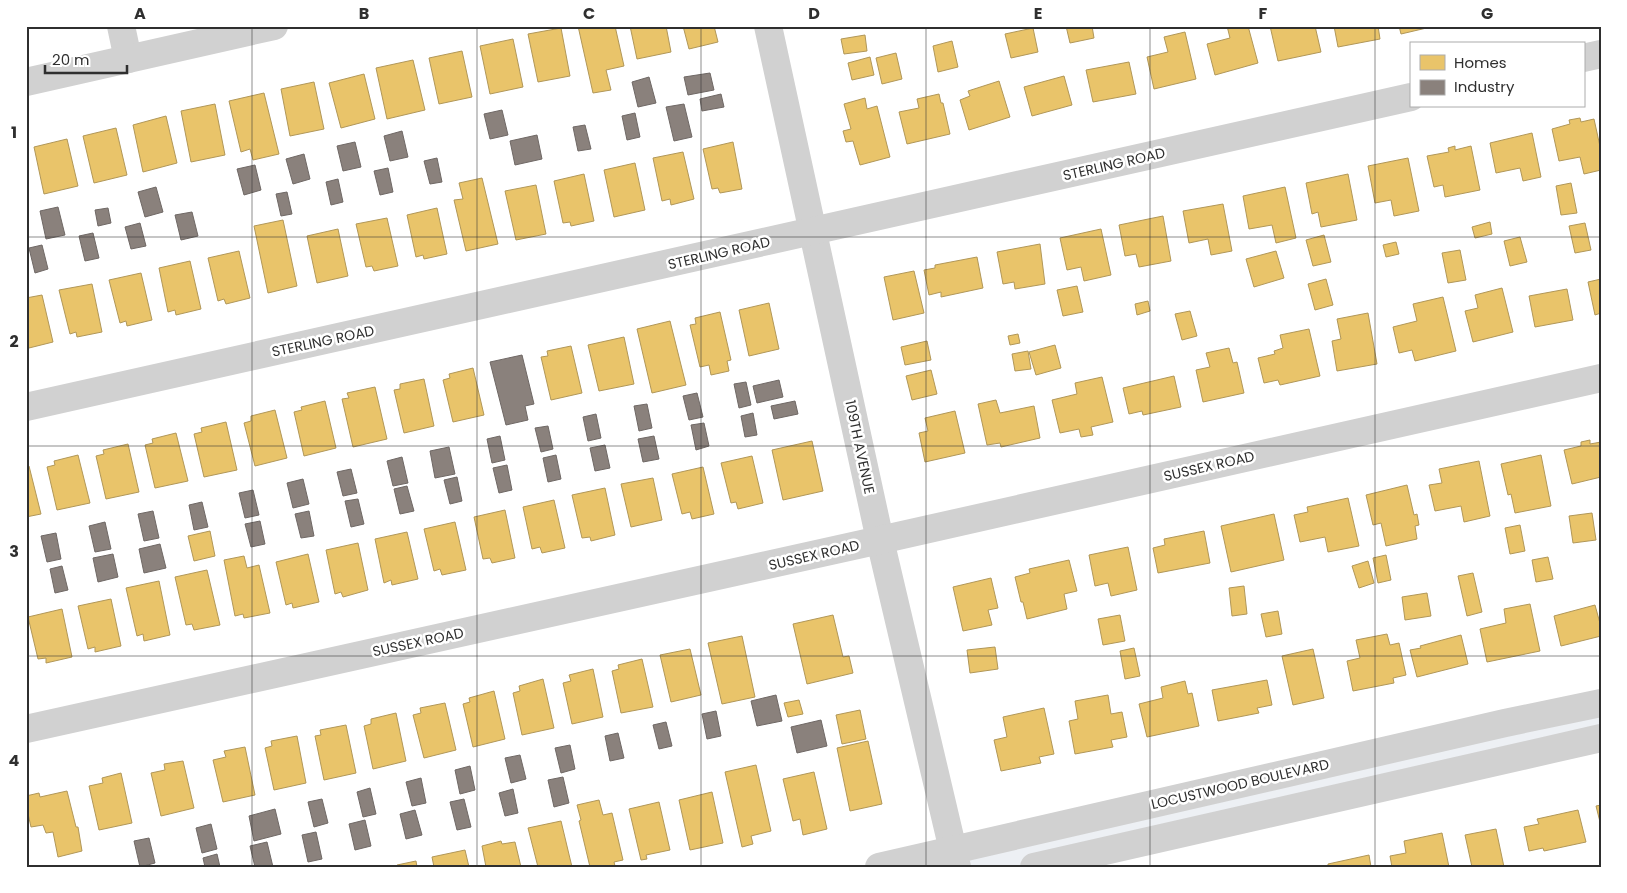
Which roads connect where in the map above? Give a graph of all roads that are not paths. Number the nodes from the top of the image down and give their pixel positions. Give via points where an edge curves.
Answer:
1 (121, 26) edge
2 (274, 26) edge
3 (768, 26) edge
4 (1601, 54) edge
5 (1584, 58) edge
6 (128, 59) junction
7 (26, 82) edge
8 (1410, 97) edge
9 (813, 232) junction
10 (1601, 378) edge
11 (26, 407) edge
12 (880, 540) junction
13 (1601, 703) edge
14 (1505, 723) junction
15 (26, 729) edge
16 (1601, 738) edge
17 (1514, 758) junction
18 (955, 858) edge
19 (879, 867) edge
20 (1034, 867) edge

1 - 6 street
2 - 6 street
3 - 9 street, 109TH AVENUE
4 - 5 street
6 - 7 street
8 - 9 street, STERLING ROAD
9 - 11 street, STERLING ROAD
9 - 12 street, 109TH AVENUE
10 - 12 street, SUSSEX ROAD
12 - 15 street, SUSSEX ROAD
12 - 18 street, 109TH AVENUE
13 - 14 street, LOCUSTWOOD BOULEVARD
14 - 17 street
14 - 18 street, LOCUSTWOOD BOULEVARD
16 - 17 street
17 - 20 street
18 - 19 street, LOCUSTWOOD BOULEVARD

